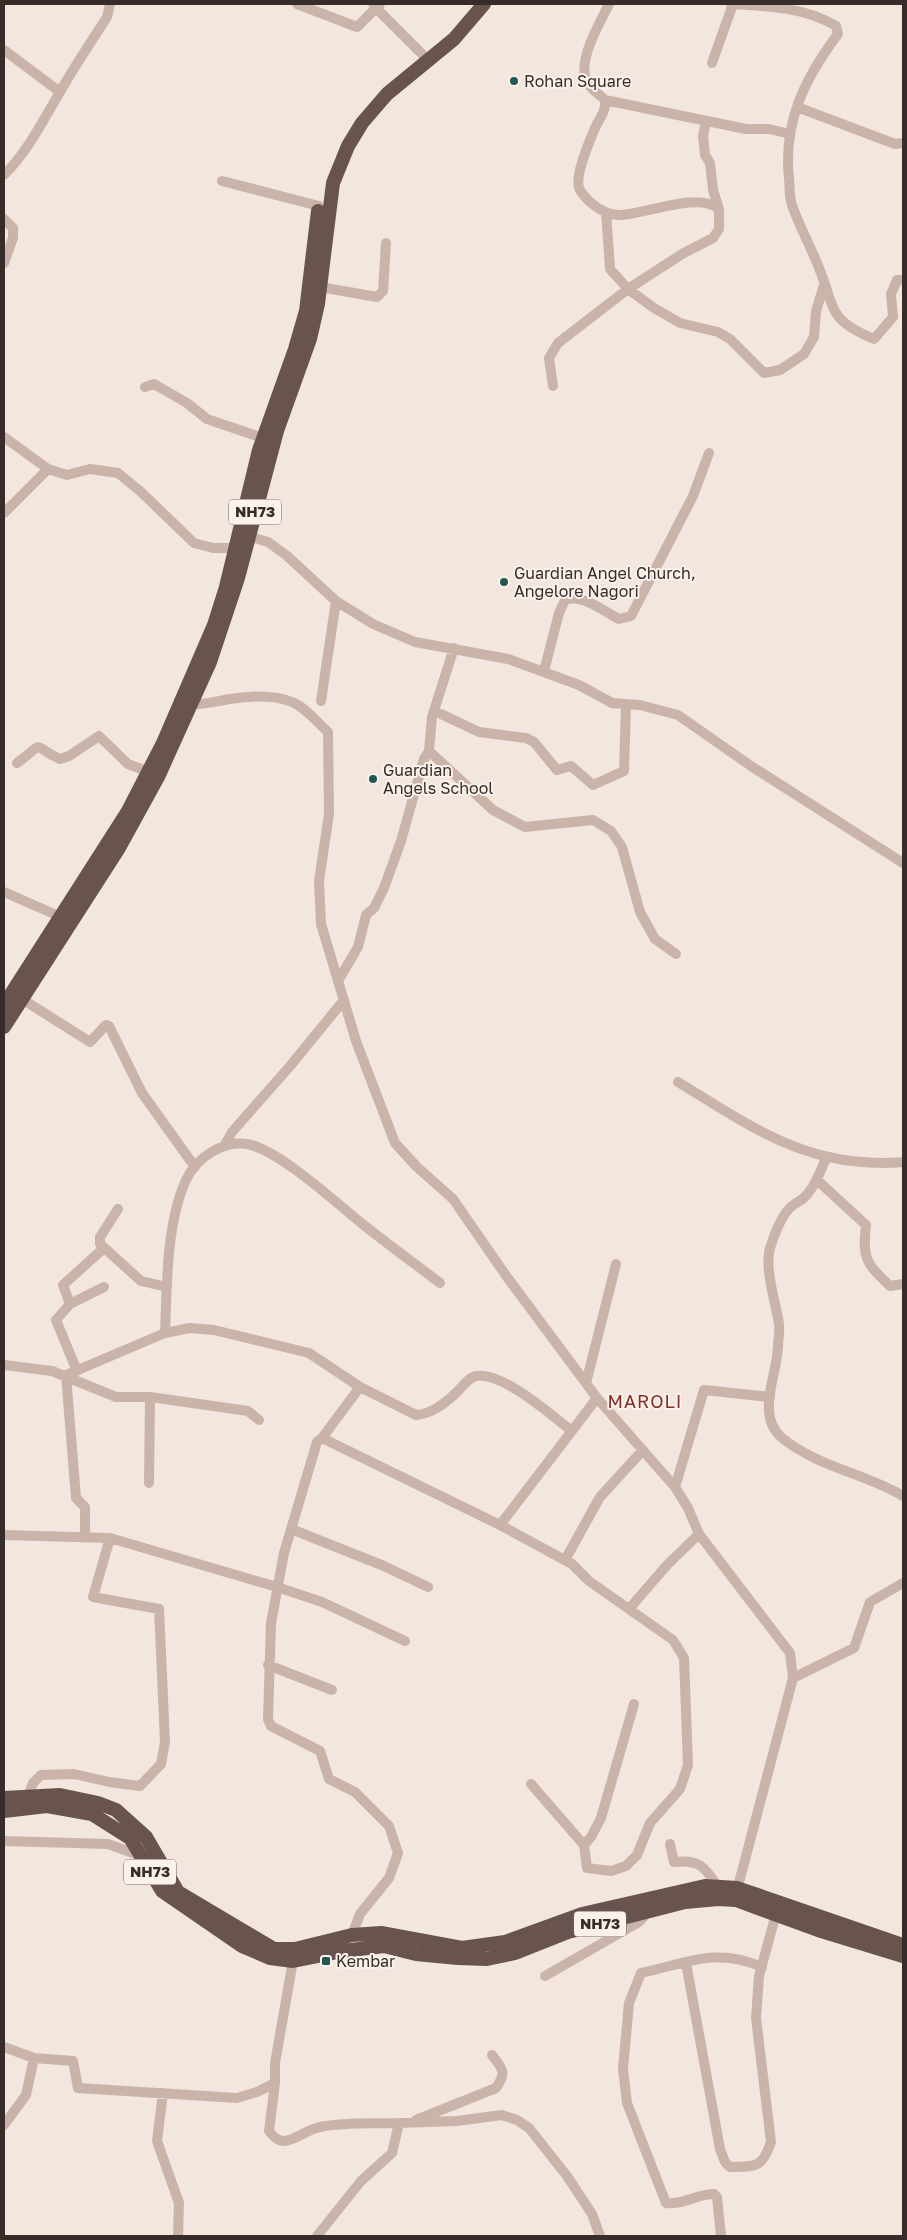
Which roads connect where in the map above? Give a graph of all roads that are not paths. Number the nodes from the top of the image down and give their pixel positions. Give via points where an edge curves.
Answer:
1 (110, 4) edge
2 (297, 4) edge
3 (472, 4) edge
4 (484, 4) edge
5 (609, 4) edge
6 (732, 4) edge
7 (377, 5) edge
8 (4, 50) edge
9 (422, 54) junction
10 (712, 63) dead end
11 (60, 92) junction
12 (605, 100) junction
13 (797, 107) junction
14 (706, 121) junction
15 (790, 134) junction
16 (903, 143) edge
17 (4, 175) edge
18 (222, 180) dead end
19 (319, 206) junction
20 (719, 209) junction
21 (606, 212) junction
22 (4, 219) edge
23 (386, 243) dead end
24 (4, 263) edge
25 (903, 280) edge
26 (824, 285) junction
27 (320, 287) junction
28 (628, 289) junction
29 (553, 386) dead end
30 (145, 387) dead end
31 (4, 437) edge
32 (263, 438) junction
33 (709, 453) dead end
34 (48, 469) junction
35 (4, 513) edge
36 (244, 535) junction
37 (235, 548) junction
38 (336, 601) junction
39 (454, 648) junction
40 (544, 670) junction
41 (321, 701) dead end
42 (192, 704) junction
43 (626, 704) junction
44 (441, 714) dead end
45 (429, 751) junction
46 (17, 763) dead end
47 (149, 772) junction
48 (903, 863) edge
49 (4, 892) edge
50 (61, 917) junction
51 (676, 954) dead end
52 (338, 980) junction
53 (22, 999) junction
54 (344, 1000) junction
55 (4, 1005) edge
56 (4, 1027) edge
57 (678, 1082) dead end
58 (225, 1145) junction
59 (826, 1158) junction
60 (903, 1162) edge
61 (195, 1167) junction
62 (817, 1180) junction
63 (118, 1209) dead end
64 (104, 1248) junction
65 (616, 1264) dead end
66 (440, 1283) dead end
67 (903, 1284) edge
68 (104, 1287) dead end
69 (167, 1287) junction
70 (70, 1304) junction
71 (165, 1333) junction
72 (4, 1365) edge
73 (77, 1371) junction
74 (66, 1375) junction
75 (586, 1382) junction
76 (360, 1387) junction
77 (150, 1397) junction
78 (770, 1397) junction
79 (597, 1398) junction
80 (259, 1420) dead end
81 (572, 1431) junction
82 (322, 1438) junction
83 (643, 1450) junction
84 (149, 1483) dead end
85 (676, 1487) junction
86 (903, 1496) edge
87 (500, 1525) junction
88 (291, 1529) junction
89 (699, 1534) junction
90 (4, 1535) edge
91 (86, 1538) junction
92 (110, 1538) junction
93 (565, 1560) junction
94 (903, 1583) edge
95 (277, 1586) junction
96 (428, 1586) dead end
97 (629, 1609) junction
98 (405, 1641) dead end
99 (268, 1665) junction
100 (793, 1678) junction
101 (332, 1690) dead end
102 (634, 1704) dead end
103 (531, 1784) dead end
104 (28, 1797) junction
105 (4, 1798) edge
106 (4, 1811) edge
107 (4, 1840) edge
108 (670, 1844) dead end
109 (584, 1845) junction
110 (140, 1856) junction
111 (718, 1887) junction
112 (736, 1894) junction
113 (648, 1912) junction
114 (776, 1914) junction
115 (352, 1936) junction
116 (903, 1945) edge
117 (294, 1955) junction
118 (903, 1956) edge
119 (686, 1963) junction
120 (762, 1967) junction
121 (545, 1976) dead end
122 (4, 2047) edge
123 (492, 2055) dead end
124 (34, 2058) junction
125 (275, 2083) junction
126 (163, 2094) junction
127 (399, 2123) junction
128 (410, 2123) junction
129 (4, 2125) edge
130 (178, 2236) edge
131 (317, 2236) edge
132 (600, 2236) edge
133 (721, 2236) edge

1 - 11 street via 107,17
2 - 7 street via 357,27
3 - 9 highway, NH73
4 - 27 highway, NH73 via 454,39 387,94 362,123 348,146 333,183
5 - 12 street via 587,50 584,69 588,83
6 - 10 street
6 - 13 street via 773,6 821,16 836,26 838,34 817,62 802,89
7 - 9 street
8 - 11 street
9 - 19 highway, NH73 via 380,88 354,118 330,163
11 - 17 street via 19,160
12 - 14 street
12 - 21 street via 606,110 596,126 578,180 579,190
13 - 15 street
13 - 16 street via 896,144
14 - 15 street
14 - 20 street via 703,136 705,155 710,163 712,190
15 - 26 street via 787,142 791,203
18 - 19 street
19 - 32 highway, NH73 via 306,311
20 - 21 street via 713,204 698,203 655,207 621,215
20 - 28 street via 719,229 713,238
21 - 28 street via 610,269
22 - 24 street via 13,228
23 - 27 street via 383,291 377,297
25 - 26 street via 897,280 891,294 892,317 874,339 835,315
26 - 28 street via 816,311 814,337 804,354 780,370 764,373 730,339 718,332 680,323
27 - 36 highway, NH73 via 310,339
28 - 29 street via 558,343 549,358
30 - 32 street via 154,384 207,419
31 - 34 street
32 - 36 highway, NH73
33 - 40 street via 693,496 631,616 619,619 573,596 565,600
34 - 35 street
34 - 37 street via 67,476 90,469 118,473 194,543 213,548
36 - 37 highway, NH73
36 - 38 street via 268,542
36 - 42 highway, NH73 via 225,624
37 - 47 highway, NH73 via 214,625
38 - 39 street via 373,624 415,642
38 - 41 street
39 - 40 street via 508,658
39 - 45 street via 432,717
40 - 43 street via 612,704
42 - 52 street via 270,697 293,702 328,732 329,814 318,881 321,924
42 - 53 highway, NH73 via 158,777 119,848
43 - 44 street via 624,771 593,786 571,766 557,770 534,742 526,738 479,732
43 - 48 street via 678,716
45 - 51 street via 492,810 525,827 593,820 611,831 622,847 640,912 655,939
45 - 52 street via 424,758 384,888 374,908 366,915 358,947
46 - 47 street via 37,746 60,759 99,736 128,764
47 - 50 highway, NH73 via 105,850
49 - 50 street
50 - 55 highway, NH73
52 - 54 street
53 - 56 highway, NH73
53 - 61 street via 89,1042 106,1025 109,1026 142,1093
54 - 58 street via 232,1132
54 - 75 street via 394,1142 453,1199
57 - 59 street via 773,1138
58 - 61 street
58 - 66 street via 248,1144 286,1163
59 - 60 street via 873,1164
59 - 62 street
61 - 69 street via 186,1180 177,1210
62 - 67 street via 866,1225 864,1245 867,1262 890,1286
62 - 78 street via 803,1200 785,1213 770,1247 774,1306 779,1324 778,1354
63 - 64 street via 100,1237
64 - 69 street via 141,1281
64 - 70 street via 63,1285
65 - 75 street
68 - 70 street
69 - 71 street
70 - 73 street via 56,1320
71 - 73 street
71 - 76 street via 190,1328 214,1330 309,1354
72 - 74 street
73 - 74 street
74 - 77 street via 116,1397
74 - 91 street via 76,1498 85,1507
75 - 79 street
76 - 81 street via 416,1415 444,1403 474,1376 487,1375 515,1389
76 - 82 street
77 - 80 street via 248,1412
77 - 84 street
78 - 85 street via 704,1390
78 - 86 street via 768,1412 780,1436 832,1468 867,1478
79 - 81 street
79 - 83 street
81 - 87 street
82 - 87 street
82 - 88 street via 317,1442
83 - 85 street
83 - 93 street via 600,1497
85 - 89 street
87 - 93 street
88 - 95 street
88 - 96 street
89 - 97 street via 666,1565
89 - 100 street via 790,1653
90 - 91 street
91 - 92 street
92 - 95 street
92 - 104 street via 93,1597 159,1609 165,1742 161,1764 140,1786 74,1774 41,1775
93 - 97 street
94 - 100 street via 870,1602 854,1648
95 - 98 street via 322,1602
95 - 99 street
97 - 109 street via 673,1640 684,1658 688,1765 680,1789 650,1823 637,1855 626,1866 611,1871 587,1868
99 - 101 street
99 - 115 street via 268,1720 272,1726 320,1751 328,1779 355,1792 389,1826 398,1853 389,1878 360,1914
100 - 112 street
102 - 109 street via 601,1818
103 - 109 street
104 - 105 highway, NH73
104 - 117 highway, NH73 via 60,1795 116,1810 146,1837 178,1892 267,1946
106 - 110 highway, NH73 via 47,1806 92,1814 130,1838
107 - 110 street via 108,1844
108 - 111 street via 674,1862 689,1860 705,1868
110 - 117 highway, NH73 via 162,1892 242,1946 270,1958
111 - 112 highway, NH73
111 - 115 highway, NH73 via 682,1890 582,1914 504,1942 462,1948 381,1933
112 - 113 highway, NH73
112 - 114 highway, NH73
112 - 116 highway, NH73
113 - 117 highway, NH73 via 568,1932 514,1953 487,1959 416,1954 384,1946
113 - 121 street via 639,1922
114 - 118 highway, NH73
114 - 120 street
115 - 117 highway, NH73
117 - 125 street via 275,2063
119 - 120 street via 707,1956 727,1956
119 - 120 street via 720,2149 730,2167 758,2165 767,2155 771,2142 756,2018
119 - 133 street via 641,1972 636,1983 629,2003 623,2069 627,2103 666,2203 675,2204 714,2194 718,2201
122 - 124 street
123 - 128 street via 503,2070 503,2077 496,2088
124 - 126 street via 73,2061 78,2088
124 - 129 street via 26,2096
125 - 126 street via 237,2098
125 - 127 street via 269,2131 277,2140 285,2142 322,2126
126 - 130 street via 157,2141 179,2203
127 - 128 street
127 - 131 street via 392,2153 361,2181
128 - 132 street via 502,2115 517,2120 529,2128 567,2176 592,2214

